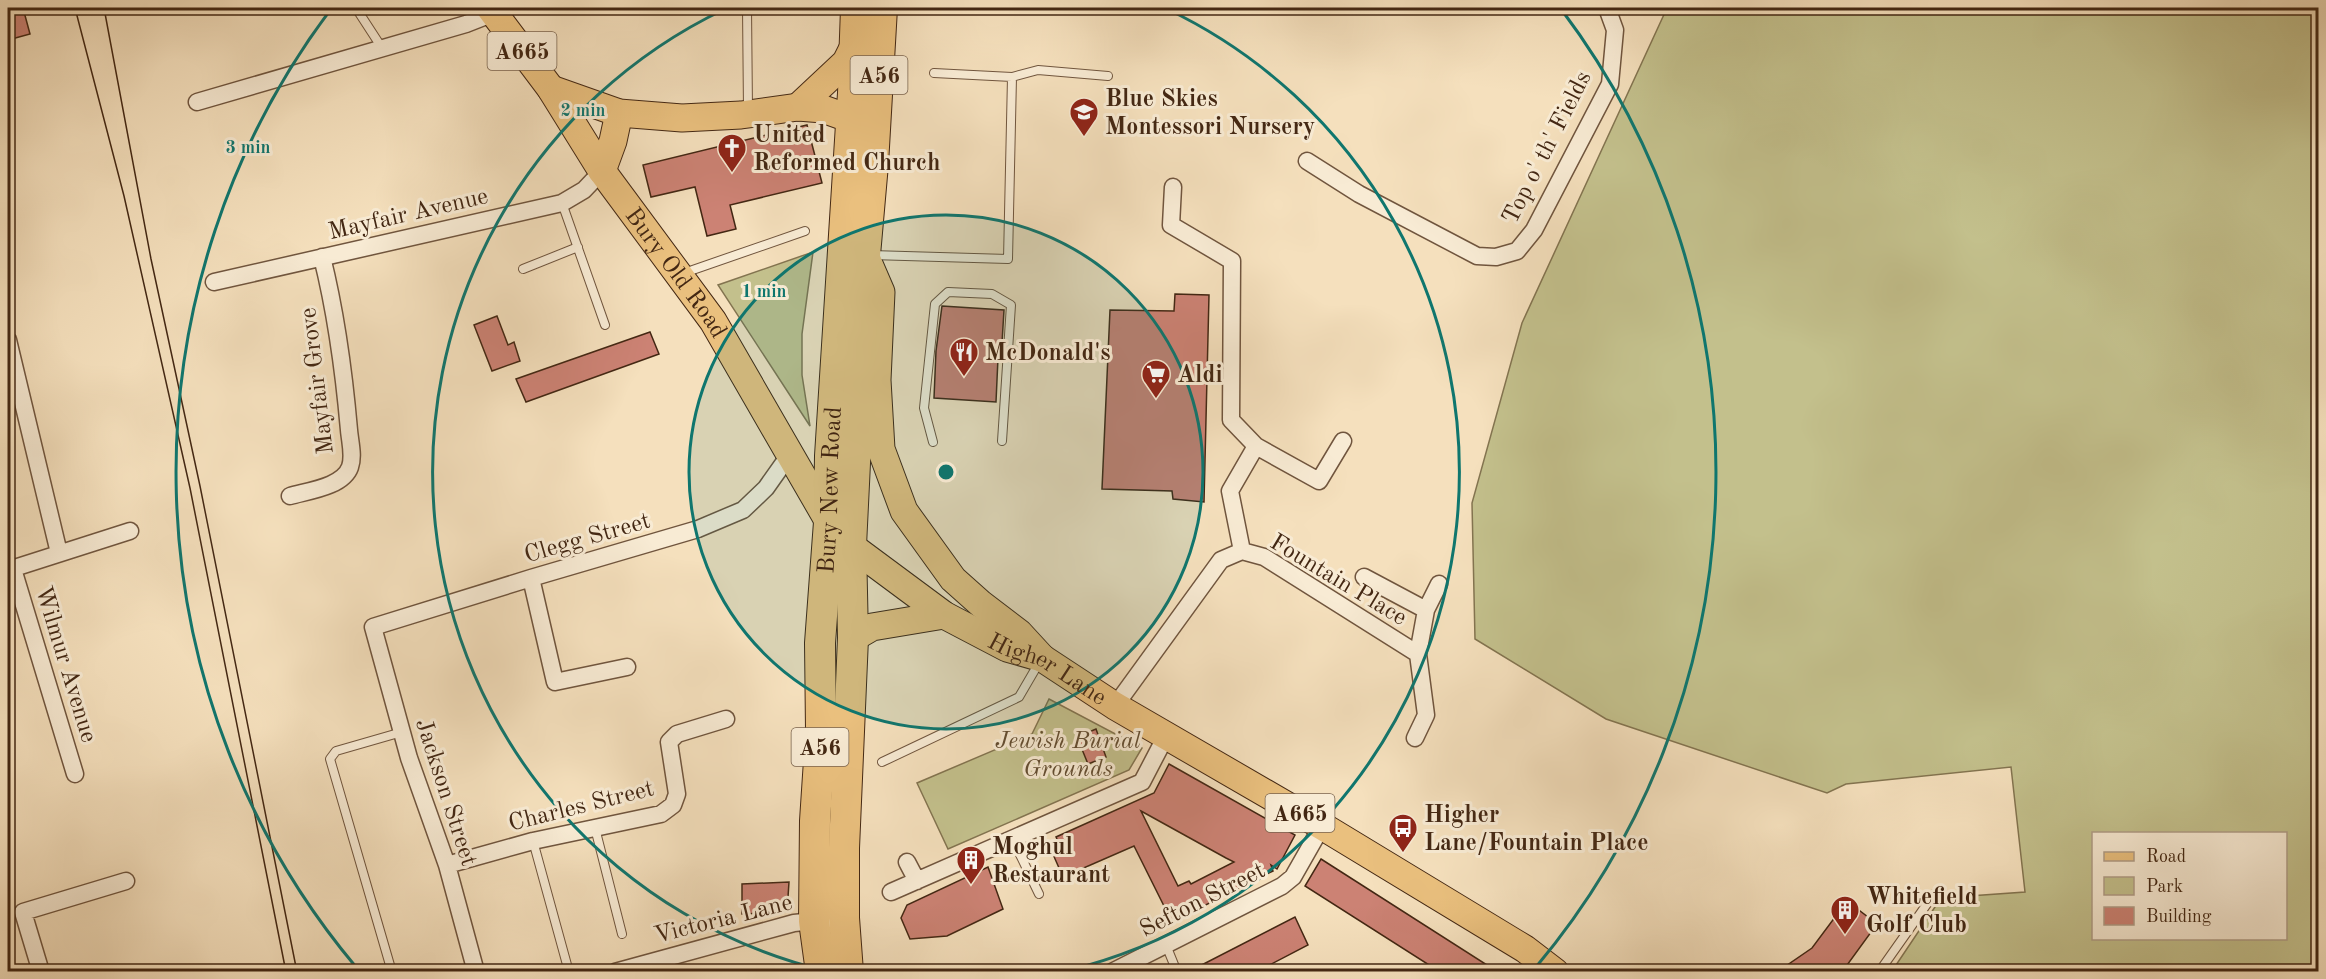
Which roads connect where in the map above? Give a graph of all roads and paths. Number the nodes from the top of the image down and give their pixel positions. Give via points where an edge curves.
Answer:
1 (356, 8) edge
2 (747, 8) edge
3 (856, 8) edge
4 (882, 8) edge
5 (1607, 8) edge
6 (495, 9) edge
7 (855, 44) junction
8 (382, 48) junction
9 (934, 73) dead end
10 (1108, 76) dead end
11 (1012, 77) junction
12 (551, 89) junction
13 (197, 102) dead end
14 (798, 107) junction
15 (619, 113) junction
16 (748, 113) junction
17 (851, 119) junction
18 (875, 143) junction
19 (1307, 161) dead end
20 (602, 171) junction
21 (1173, 187) dead end
22 (562, 203) junction
23 (805, 231) dead end
24 (578, 247) junction
25 (865, 255) junction
26 (322, 257) junction
27 (523, 269) dead end
28 (680, 274) junction
29 (214, 282) dead end
30 (605, 325) dead end
31 (8, 340) edge
32 (1002, 441) dead end
33 (1343, 441) dead end
34 (933, 442) dead end
35 (1257, 446) junction
36 (790, 454) junction
37 (290, 496) dead end
38 (829, 522) junction
39 (129, 531) dead end
40 (851, 546) junction
41 (1242, 551) junction
42 (59, 553) junction
43 (10, 569) edge
44 (1364, 577) dead end
45 (531, 578) junction
46 (1438, 584) dead end
47 (1426, 610) junction
48 (944, 615) junction
49 (373, 627) joint
50 (853, 638) junction
51 (1418, 654) junction
52 (1042, 658) junction
53 (627, 667) dead end
54 (1115, 706) junction
55 (726, 719) dead end
56 (402, 732) junction
57 (1166, 736) junction
58 (1415, 738) dead end
59 (882, 762) dead end
60 (75, 774) dead end
61 (1322, 826) junction
62 (595, 828) junction
63 (1011, 838) junction
64 (533, 840) junction
65 (907, 862) dead end
66 (447, 865) junction
67 (126, 881) dead end
68 (916, 881) junction
69 (891, 892) dead end
70 (1039, 894) dead end
71 (1935, 894) dead end
72 (844, 918) junction
73 (814, 921) junction
74 (622, 934) dead end
75 (1166, 945) junction
76 (41, 972) edge
77 (392, 972) edge
78 (476, 972) edge
79 (569, 972) edge
80 (615, 972) edge
81 (821, 972) edge
82 (848, 972) edge
83 (1112, 972) edge
84 (1177, 972) edge
85 (1556, 972) edge
86 (1879, 972) edge

1 - 8 lane
2 - 16 lane
3 - 7 highway, Bury New Road / A56
4 - 18 highway, Bury New Road / A56
5 - 19 street, Top o' th' Fields via 1616,30 1610,84 1534,230 1517,251 1496,257 1477,256 1369,200
6 - 8 street via 466,24
6 - 12 main road, Bury Old Road / A665
7 - 14 main road via 846,62
7 - 17 highway, Bury New Road / A56
8 - 13 street
9 - 11 lane
10 - 11 lane via 1038,70
11 - 25 lane via 1008,259
12 - 15 main road, A665
12 - 20 main road, Bury Old Road / A665
14 - 16 main road, A665
14 - 17 main road, A665 via 824,109
15 - 16 main road, A665 via 682,118
15 - 20 main road
17 - 18 main road, A665 via 867,130
17 - 38 highway, Bury New Road / A56
18 - 25 highway, Bury New Road / A56
20 - 22 street, Mayfair Avenue via 584,190
20 - 28 main road, Bury Old Road / A665
21 - 35 street via 1171,225 1232,261 1231,420
22 - 24 lane
22 - 26 street, Mayfair Avenue
23 - 28 lane
24 - 27 lane
24 - 30 lane
25 - 40 highway, Bury New Road / A56
25 - 52 main road via 881,292 877,380 881,449 904,511 953,579 1019,633
26 - 29 street, Mayfair Avenue
26 - 37 street, Mayfair Grove via 348,414 350,468 340,480
28 - 36 main road, Bury Old Road / A665 via 713,321
31 - 42 street
32 - 34 lane via 1011,305 992,294 948,292 935,304 924,408
33 - 35 street via 1319,481
35 - 41 street via 1230,491
36 - 38 main road, Bury Old Road / A665
36 - 45 street, Clegg Street via 766,488 743,510 698,530
38 - 40 main road, Bury Old Road / A665
38 - 73 highway, Bury New Road / A56 via 820,643
39 - 42 street
40 - 48 main road, Higher Lane / A665
40 - 50 highway, Bury New Road / A56
41 - 51 street, Fountain Place via 1264,557
41 - 54 street, Fountain Place via 1221,560
42 - 43 street
43 - 60 street, Wilmur Avenue
44 - 47 street
45 - 49 street, Clegg Street
45 - 53 street via 555,682
46 - 47 street
47 - 51 street
48 - 50 main road via 872,627
48 - 52 main road, Higher Lane / A665 via 1006,648
49 - 56 street, Jackson Street
50 - 72 highway, Bury New Road / A56
51 - 58 street, Fountain Place via 1426,715
52 - 54 main road, Higher Lane / A665
52 - 59 lane via 1019,697
54 - 57 main road, Higher Lane / A665
55 - 62 street, Charles Street via 677,734 669,742 677,794 673,806 662,814
56 - 66 street, Jackson Street
56 - 77 lane via 336,751 330,759
57 - 61 main road, Higher Lane / A665
57 - 63 street via 1142,782
61 - 75 street, Sefton Street via 1293,878
61 - 85 main road, Higher Lane / A665 via 1525,949
62 - 64 street, Charles Street
62 - 74 lane
63 - 68 street
63 - 70 lane
64 - 66 street, Charles Street
64 - 79 lane
65 - 68 street
66 - 78 street, Jackson Street
67 - 76 street via 24,912
68 - 69 street
71 - 86 lane
72 - 73 street, Victoria Lane
72 - 82 highway, Bury New Road / A56
73 - 80 street, Victoria Lane via 794,922
73 - 81 highway, Bury New Road / A56
75 - 83 street, Sefton Street
75 - 84 lane

